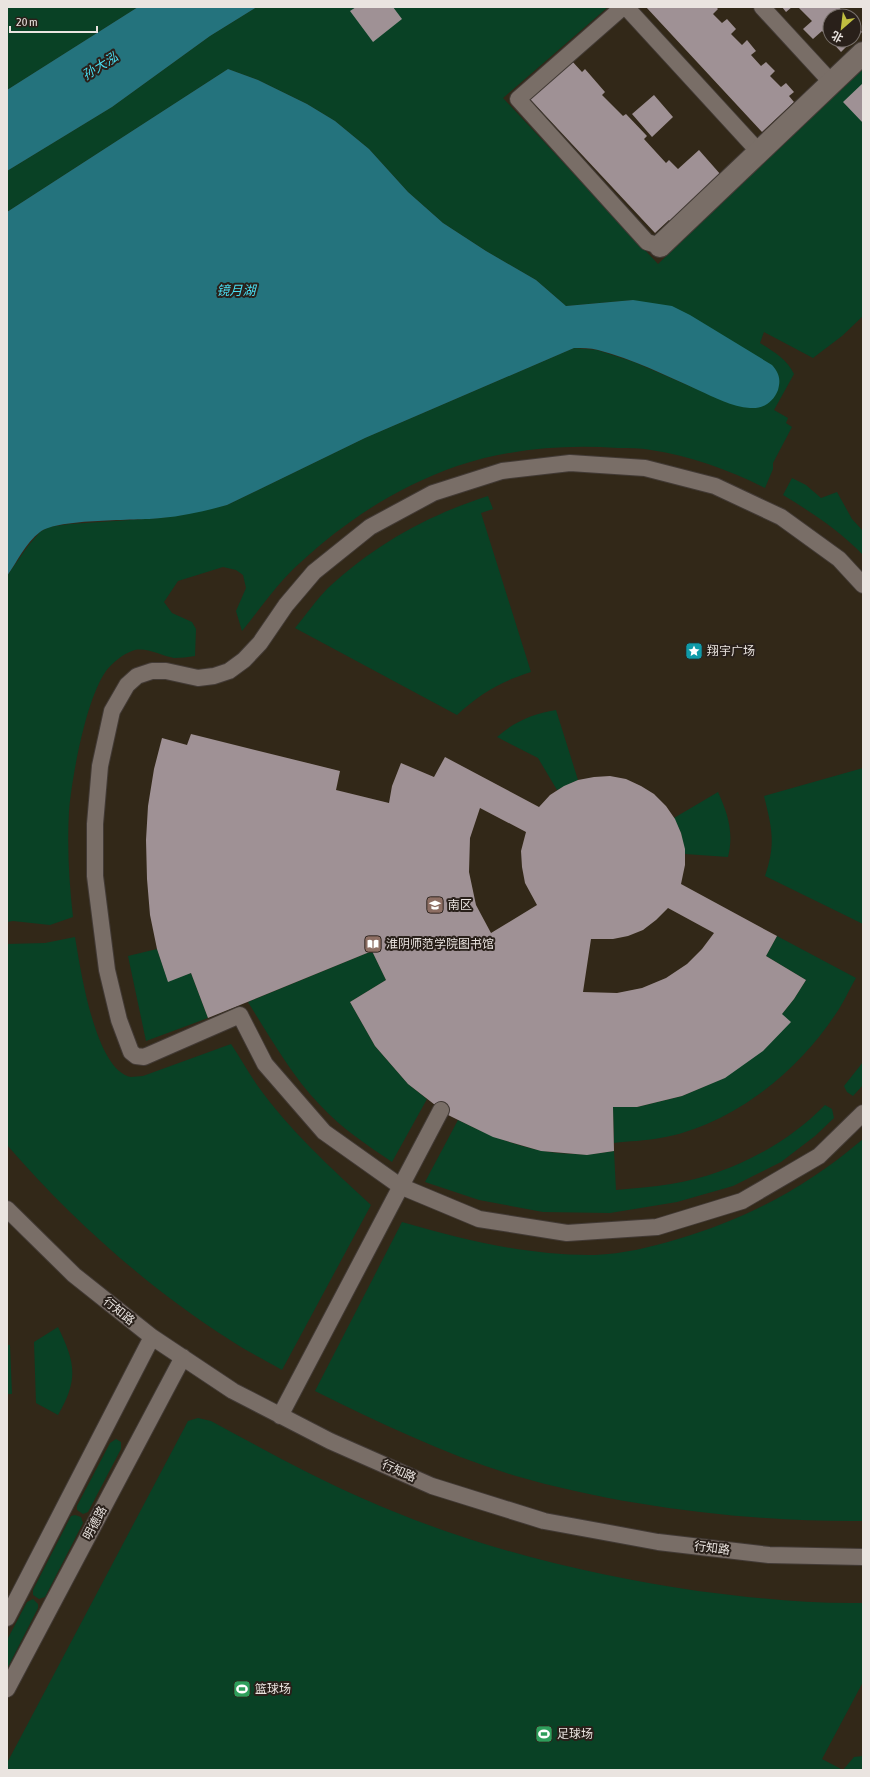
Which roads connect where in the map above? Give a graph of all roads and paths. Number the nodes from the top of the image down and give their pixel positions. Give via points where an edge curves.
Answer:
1 (624, 7) edge
2 (762, 7) edge
3 (863, 53) edge
4 (832, 83) junction
5 (759, 152) junction
6 (660, 246) joint
7 (863, 585) edge
8 (441, 1110) dead end
9 (863, 1113) edge
10 (400, 1186) junction
11 (7, 1209) edge
12 (152, 1337) junction
13 (182, 1357) junction
14 (280, 1416) junction
15 (863, 1558) edge
16 (7, 1618) edge
17 (7, 1689) edge

1 - 5 lane
1 - 6 lane via 518,99 647,242
2 - 4 lane
3 - 4 street
4 - 5 street
5 - 6 street
7 - 10 lane via 839,559 780,517 715,486 645,468 570,463 502,471 433,493 370,527 314,572 286,605 260,643 229,671 198,678 166,671 152,671 137,676 127,685 112,711 100,766 95,824 95,876 107,970 119,1020 131,1052 144,1057 240,1015 265,1064 324,1132
8 - 10 lane
9 - 10 lane via 819,1156 742,1201 656,1227 567,1233 479,1218
10 - 14 lane
11 - 12 lane, 行知路 via 74,1275
12 - 13 lane, 行知路
12 - 16 lane
13 - 14 lane, 行知路 via 234,1391
13 - 17 lane, 明德路
14 - 15 lane, 行知路 via 432,1486 544,1521 673,1544 769,1555

